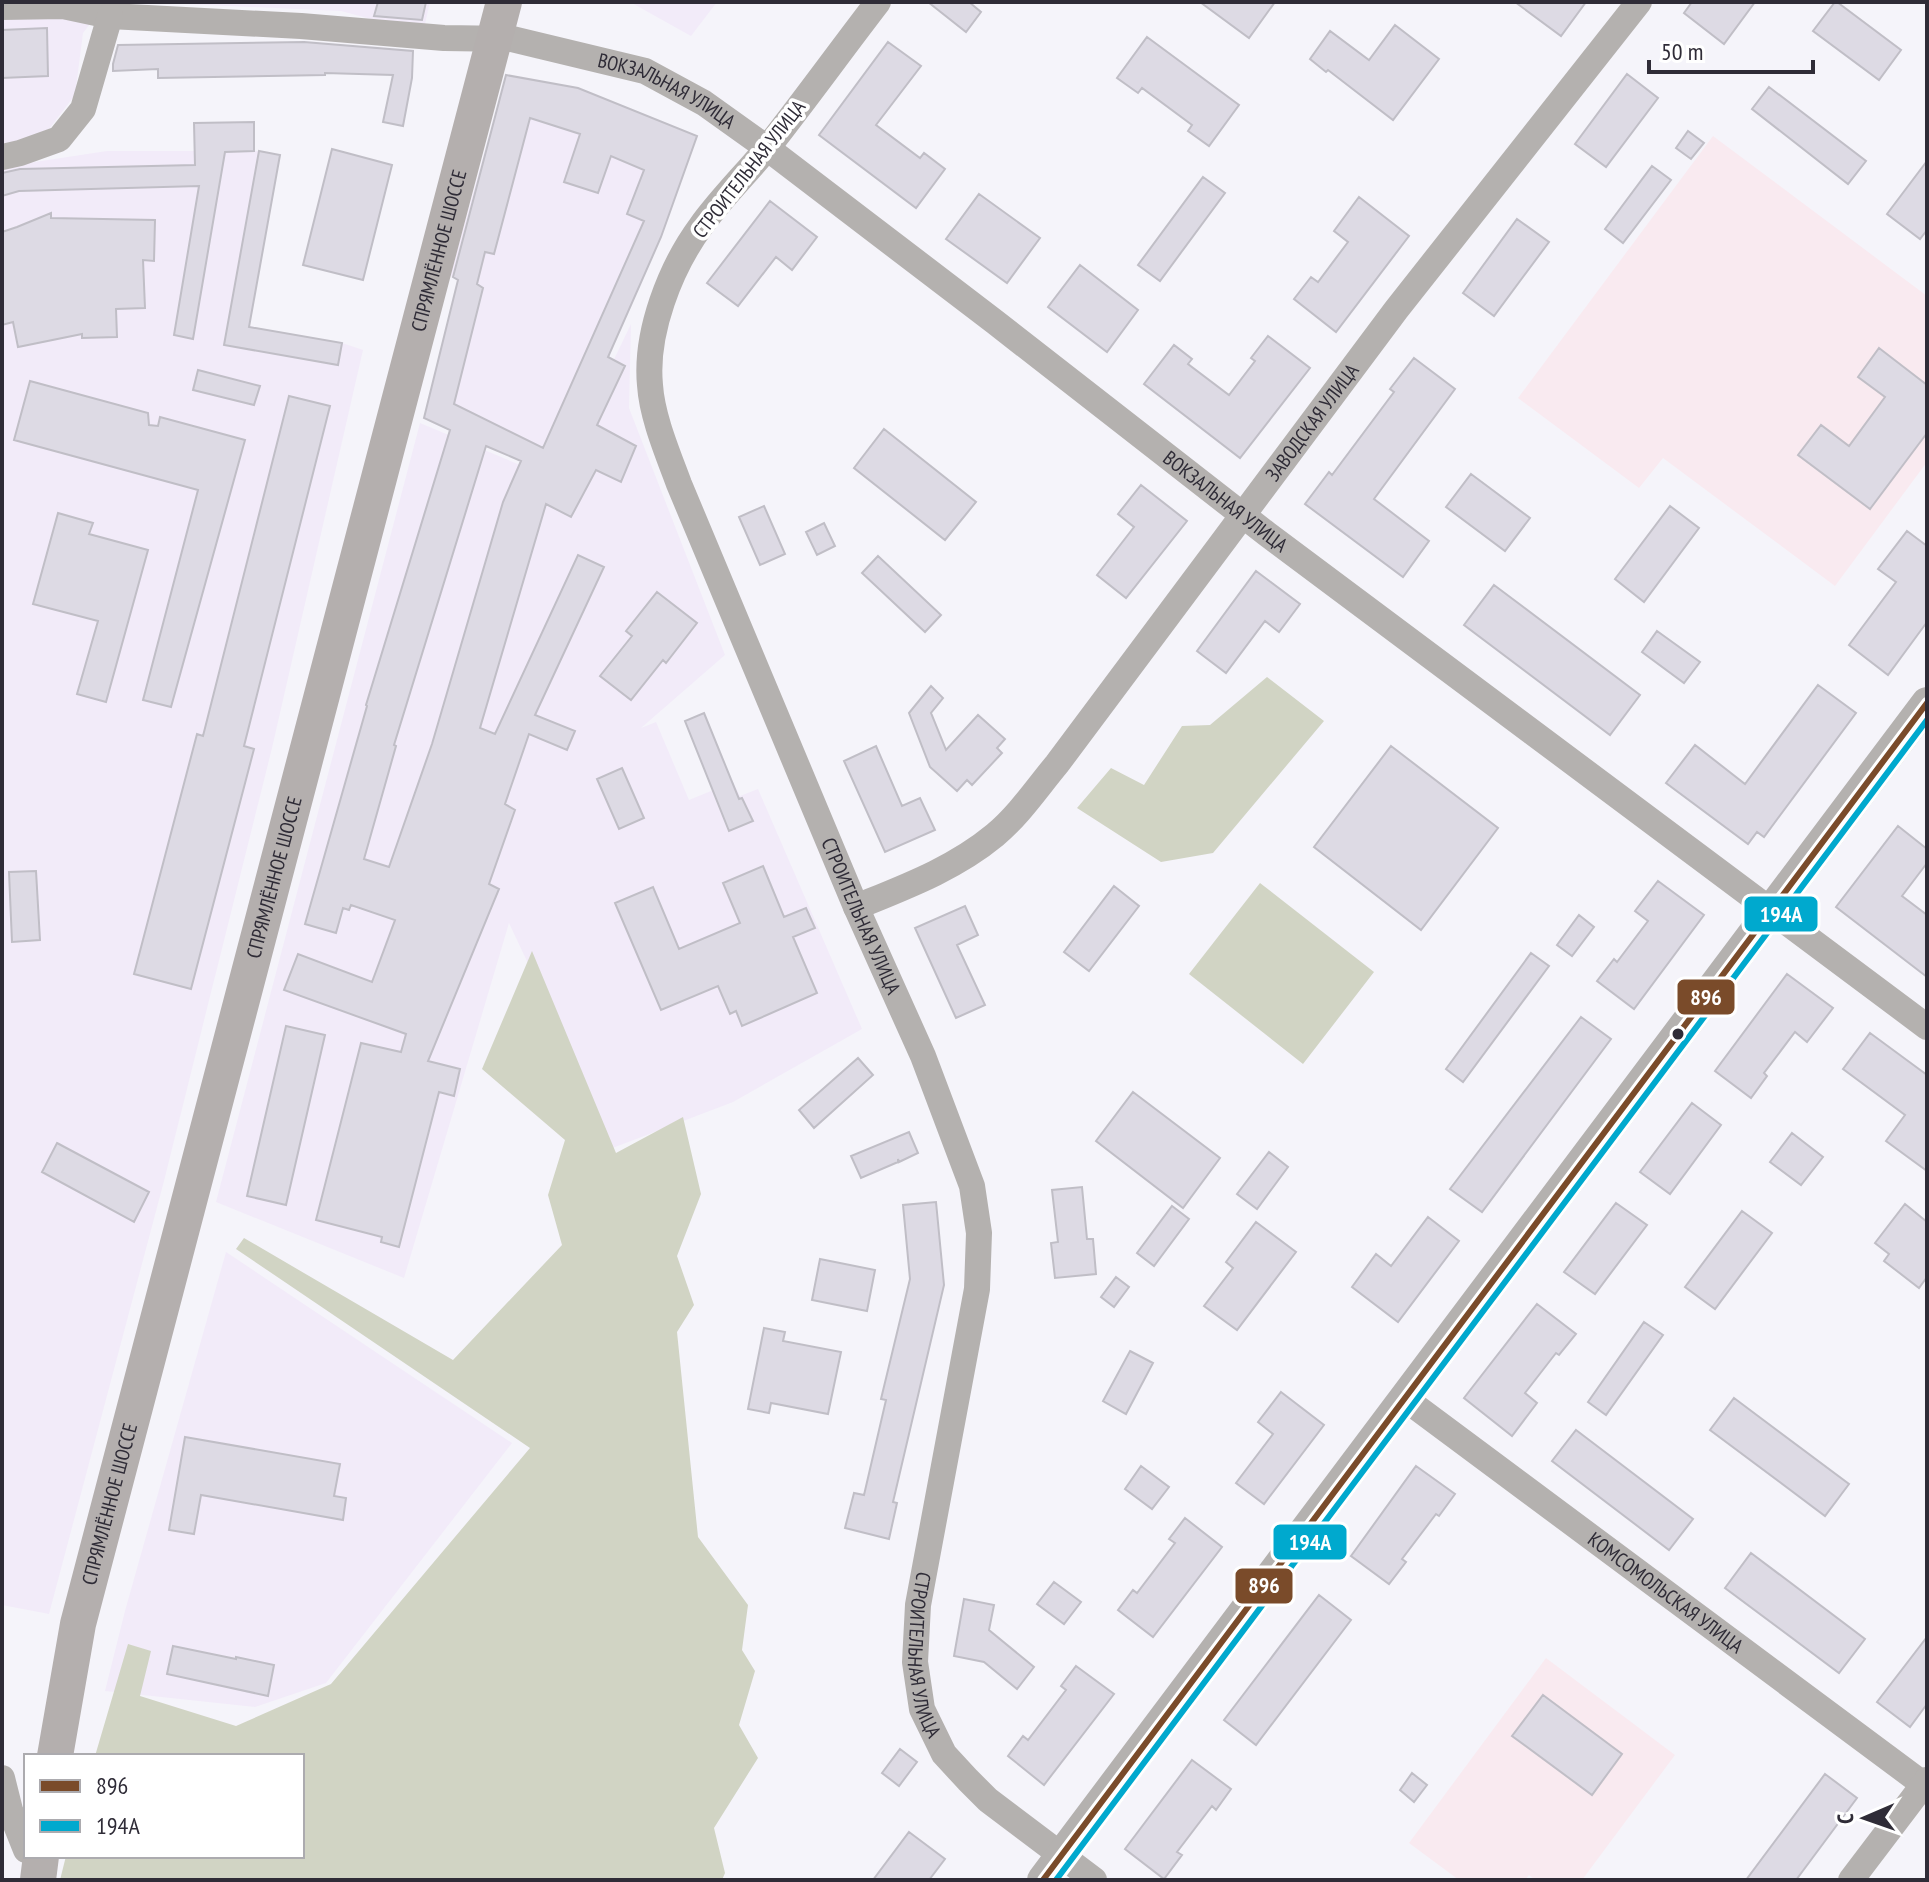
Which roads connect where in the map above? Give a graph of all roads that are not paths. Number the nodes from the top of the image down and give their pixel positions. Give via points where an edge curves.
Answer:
1 (504, 2) edge
2 (878, 2) edge
3 (1639, 2) edge
4 (2, 7) edge
5 (110, 16) junction
6 (495, 38) junction
7 (767, 148) junction
8 (2, 157) edge
9 (1242, 515) junction
10 (1927, 703) edge
11 (856, 907) junction
12 (1772, 910) junction
13 (1927, 1027) edge
14 (1404, 1398) junction
15 (55, 1754) edge
16 (2, 1778) edge
17 (1926, 1784) edge
18 (24, 1845) edge
19 (29, 1858) edge
20 (41, 1858) edge
21 (1052, 1868) edge
22 (38, 1880) edge
23 (1094, 1880) edge
24 (1851, 1880) edge

1 - 6 main road, СПРЯМЛЁННОЕ ШОССЕ
2 - 7 street, СТРОИТЕЛЬНАЯ УЛИЦА
3 - 9 street, ЗАВОДСКАЯ УЛИЦА
4 - 5 street, ВОКЗАЛЬНАЯ УЛИЦА via 63,6
5 - 6 street, ВОКЗАЛЬНАЯ УЛИЦА
5 - 8 street via 83,109 59,139
6 - 7 street, ВОКЗАЛЬНАЯ УЛИЦА via 645,71 704,103
6 - 15 main road, СПРЯМЛЁННОЕ ШОССЕ via 78,1624
7 - 9 street, ВОКЗАЛЬНАЯ УЛИЦА
7 - 11 street, СТРОИТЕЛЬНАЯ УЛИЦА via 700,227 664,293 652,336 650,386 679,484
9 - 11 street, ЗАВОДСКАЯ УЛИЦА via 1019,811 951,865
9 - 12 street, ВОКЗАЛЬНАЯ УЛИЦА
10 - 12 street
11 - 21 street, СТРОИТЕЛЬНАЯ УЛИЦА via 923,1056 972,1186 979,1233 977,1289 918,1605 915,1662 922,1709 944,1754
12 - 13 street, ВОКЗАЛЬНАЯ УЛИЦА
12 - 14 street
14 - 17 street, КОМСОМОЛЬСКАЯ УЛИЦА
14 - 21 street
16 - 18 street
17 - 24 street
19 - 22 street
20 - 22 main road
21 - 23 street, СТРОИТЕЛЬНАЯ УЛИЦА

